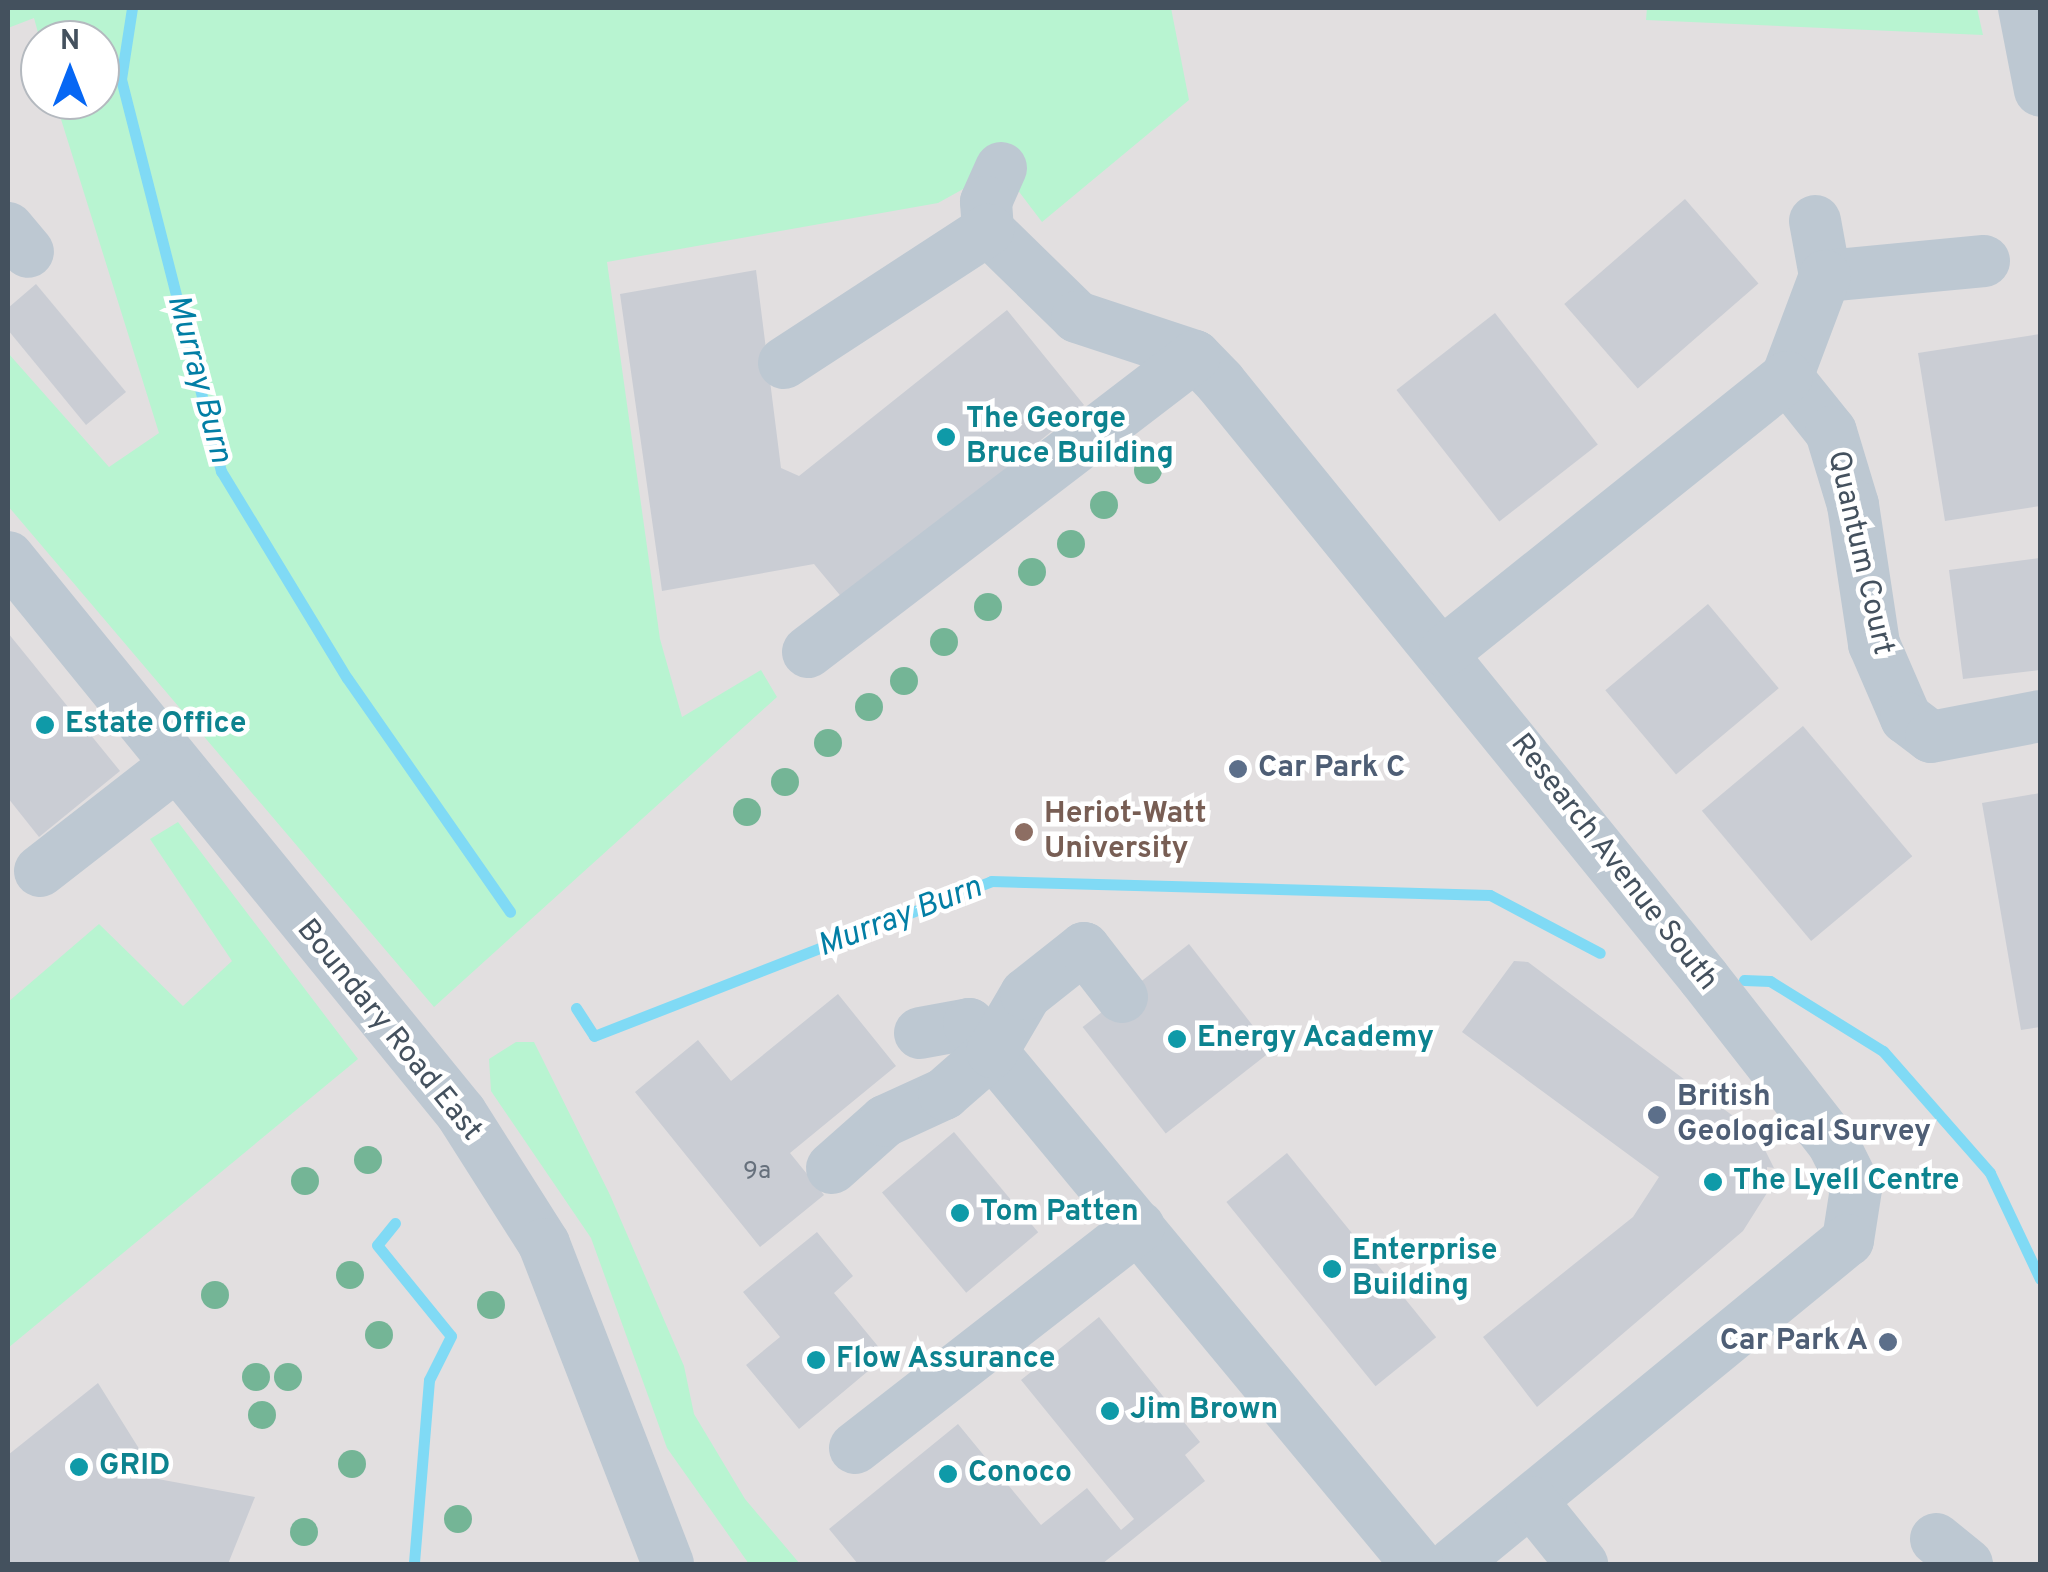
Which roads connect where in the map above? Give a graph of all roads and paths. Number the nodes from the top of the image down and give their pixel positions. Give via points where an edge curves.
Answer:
1 (2024, 8) edge
2 (2040, 90) edge
3 (1002, 168) dead end
4 (1815, 221) dead end
5 (988, 230) junction
6 (1984, 261) dead end
7 (1826, 276) junction
8 (1194, 356) junction
9 (784, 363) dead end
10 (1787, 377) junction
11 (8, 557) edge
12 (1445, 651) junction
13 (808, 652) dead end
14 (2040, 716) edge
15 (175, 766) junction
16 (40, 871) dead end
17 (1122, 997) dead end
18 (920, 1033) dead end
19 (992, 1052) junction
20 (832, 1168) dead end
21 (1139, 1227) junction
22 (855, 1448) dead end
23 (1532, 1502) junction
24 (668, 1564) edge
25 (1417, 1564) edge
26 (1453, 1564) edge
27 (1582, 1564) edge

1 - 2 street
3 - 5 street via 986,202
4 - 7 street
5 - 8 street via 1077,317
5 - 9 street
6 - 7 street
7 - 10 street
8 - 12 street, Research Avenue South
8 - 13 street
10 - 12 street
10 - 14 street, Quantum Court via 1831,432 1853,505 1874,644 1906,718 1931,736
11 - 15 street, Boundary Road East
12 - 23 street, Research Avenue South via 1833,1142 1856,1189 1848,1240
15 - 16 street
15 - 24 street, Boundary Road East via 461,1113 544,1244
17 - 19 street via 1084,948 1026,994
18 - 19 street via 970,1024
19 - 20 street via 944,1094 885,1121
19 - 21 street
21 - 22 street
21 - 25 street
23 - 26 street, Research Avenue South
23 - 27 street

